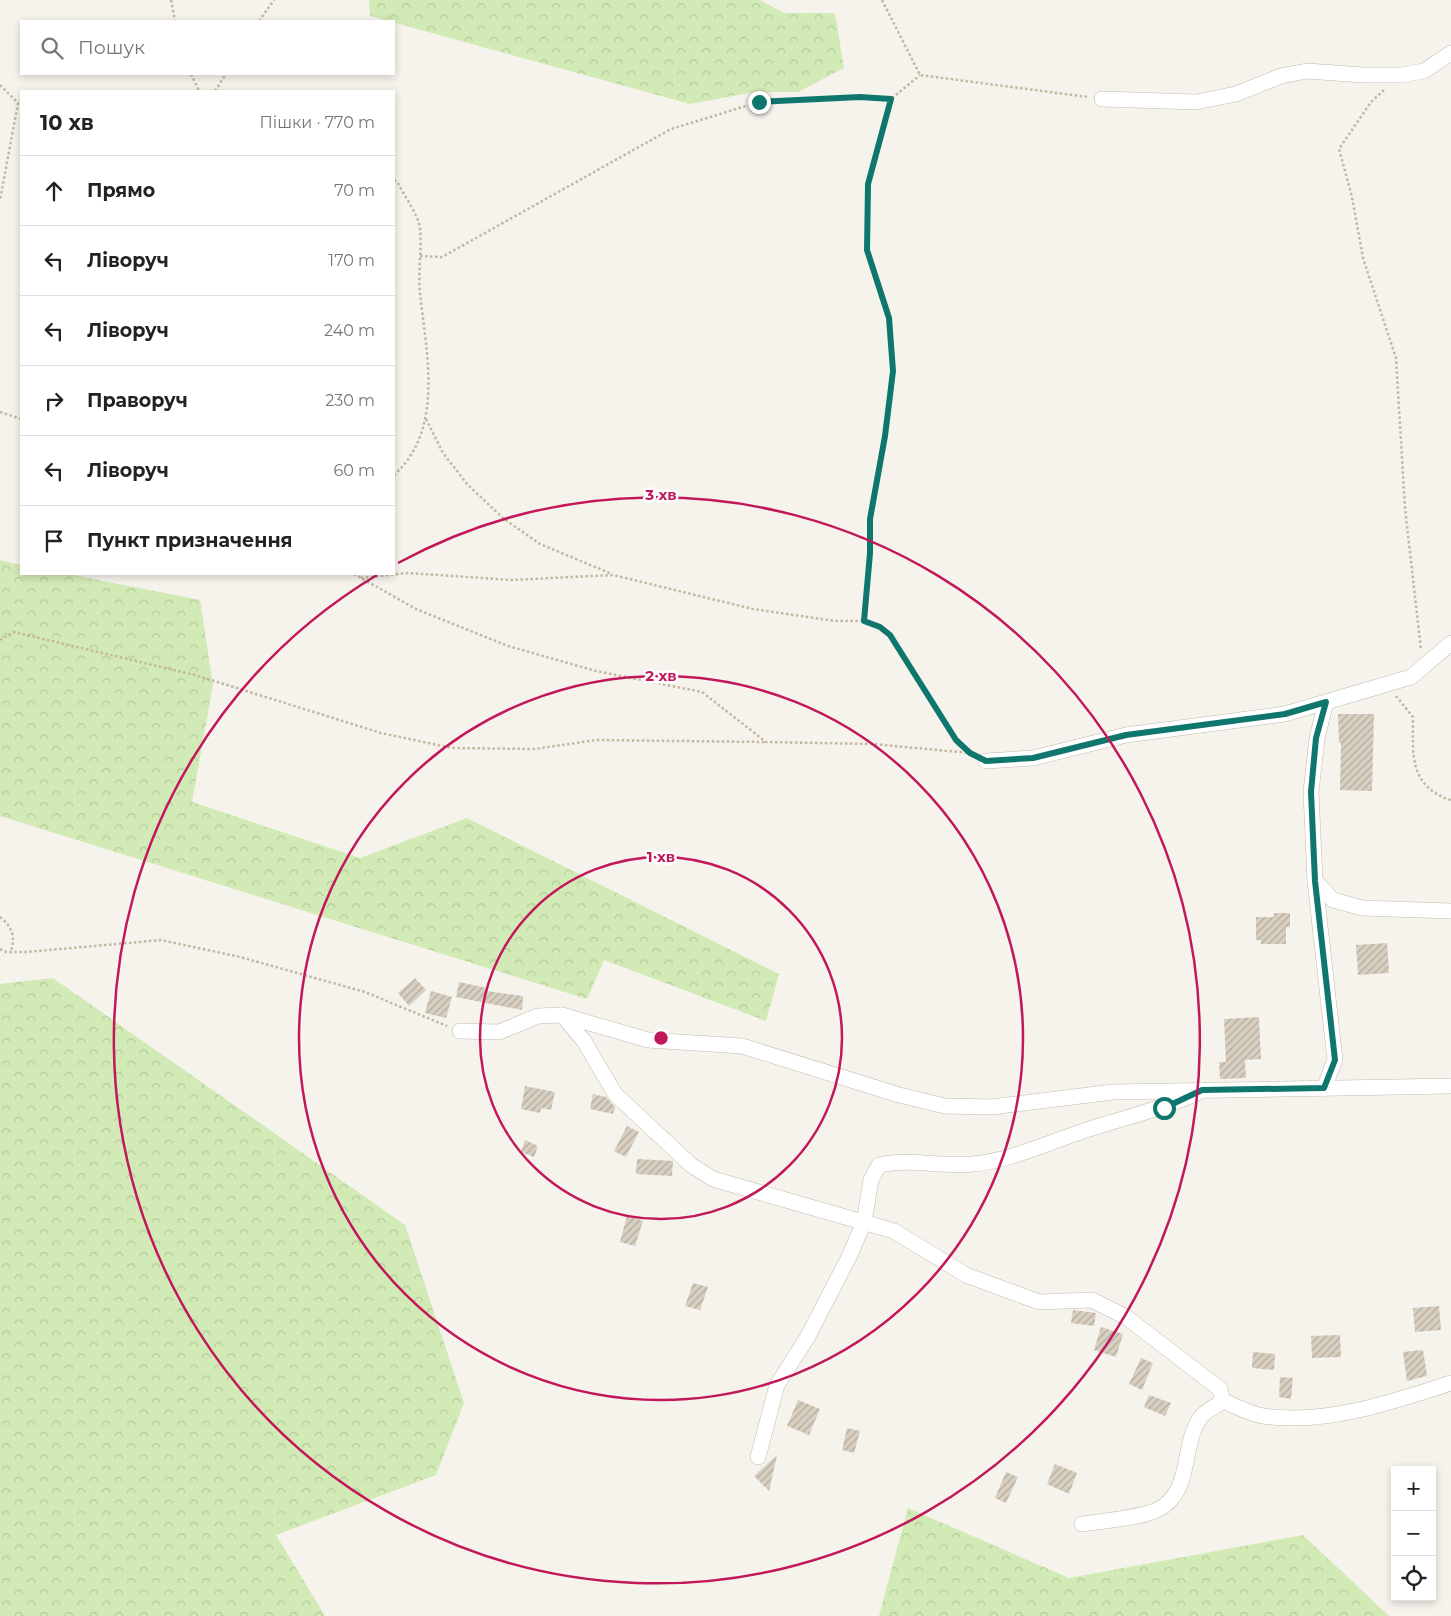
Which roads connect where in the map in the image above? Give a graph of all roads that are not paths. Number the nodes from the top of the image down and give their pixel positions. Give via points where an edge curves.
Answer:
1 (1451, 53) edge
2 (1102, 99) road end
3 (1451, 643) edge
4 (1326, 702) junction
5 (986, 761) road end
6 (1315, 881) junction
7 (1451, 911) edge
8 (562, 1015) junction
9 (460, 1031) road end
10 (1451, 1086) edge
11 (1324, 1088) junction
12 (1202, 1090) junction
13 (864, 1222) junction
14 (1451, 1384) edge
15 (1223, 1401) junction
16 (758, 1457) dead end
17 (1082, 1524) dead end

1 - 2 street via 1424,71 1402,75 1307,71 1281,76 1236,94 1196,102
3 - 4 street via 1412,677
4 - 5 street via 1285,714 1126,735 1033,758
4 - 6 street via 1316,738 1311,792
6 - 7 street via 1333,900 1362,908
6 - 11 street via 1335,1060
8 - 9 street via 538,1016 498,1032
8 - 12 street via 648,1040 742,1046 945,1106 992,1107 1113,1092
8 - 13 street via 584,1041 615,1094 691,1165 712,1179
10 - 11 street
11 - 12 street
12 - 13 street via 1164,1108 1076,1133 1028,1152 974,1164 899,1161 879,1165 871,1180
13 - 15 street via 894,1231 966,1275 1039,1302 1092,1300 1126,1316 1220,1389
13 - 16 street via 808,1338 777,1385
14 - 15 street via 1377,1407 1304,1419 1261,1416
15 - 17 street via 1202,1416 1188,1445 1186,1472 1174,1497 1157,1510

